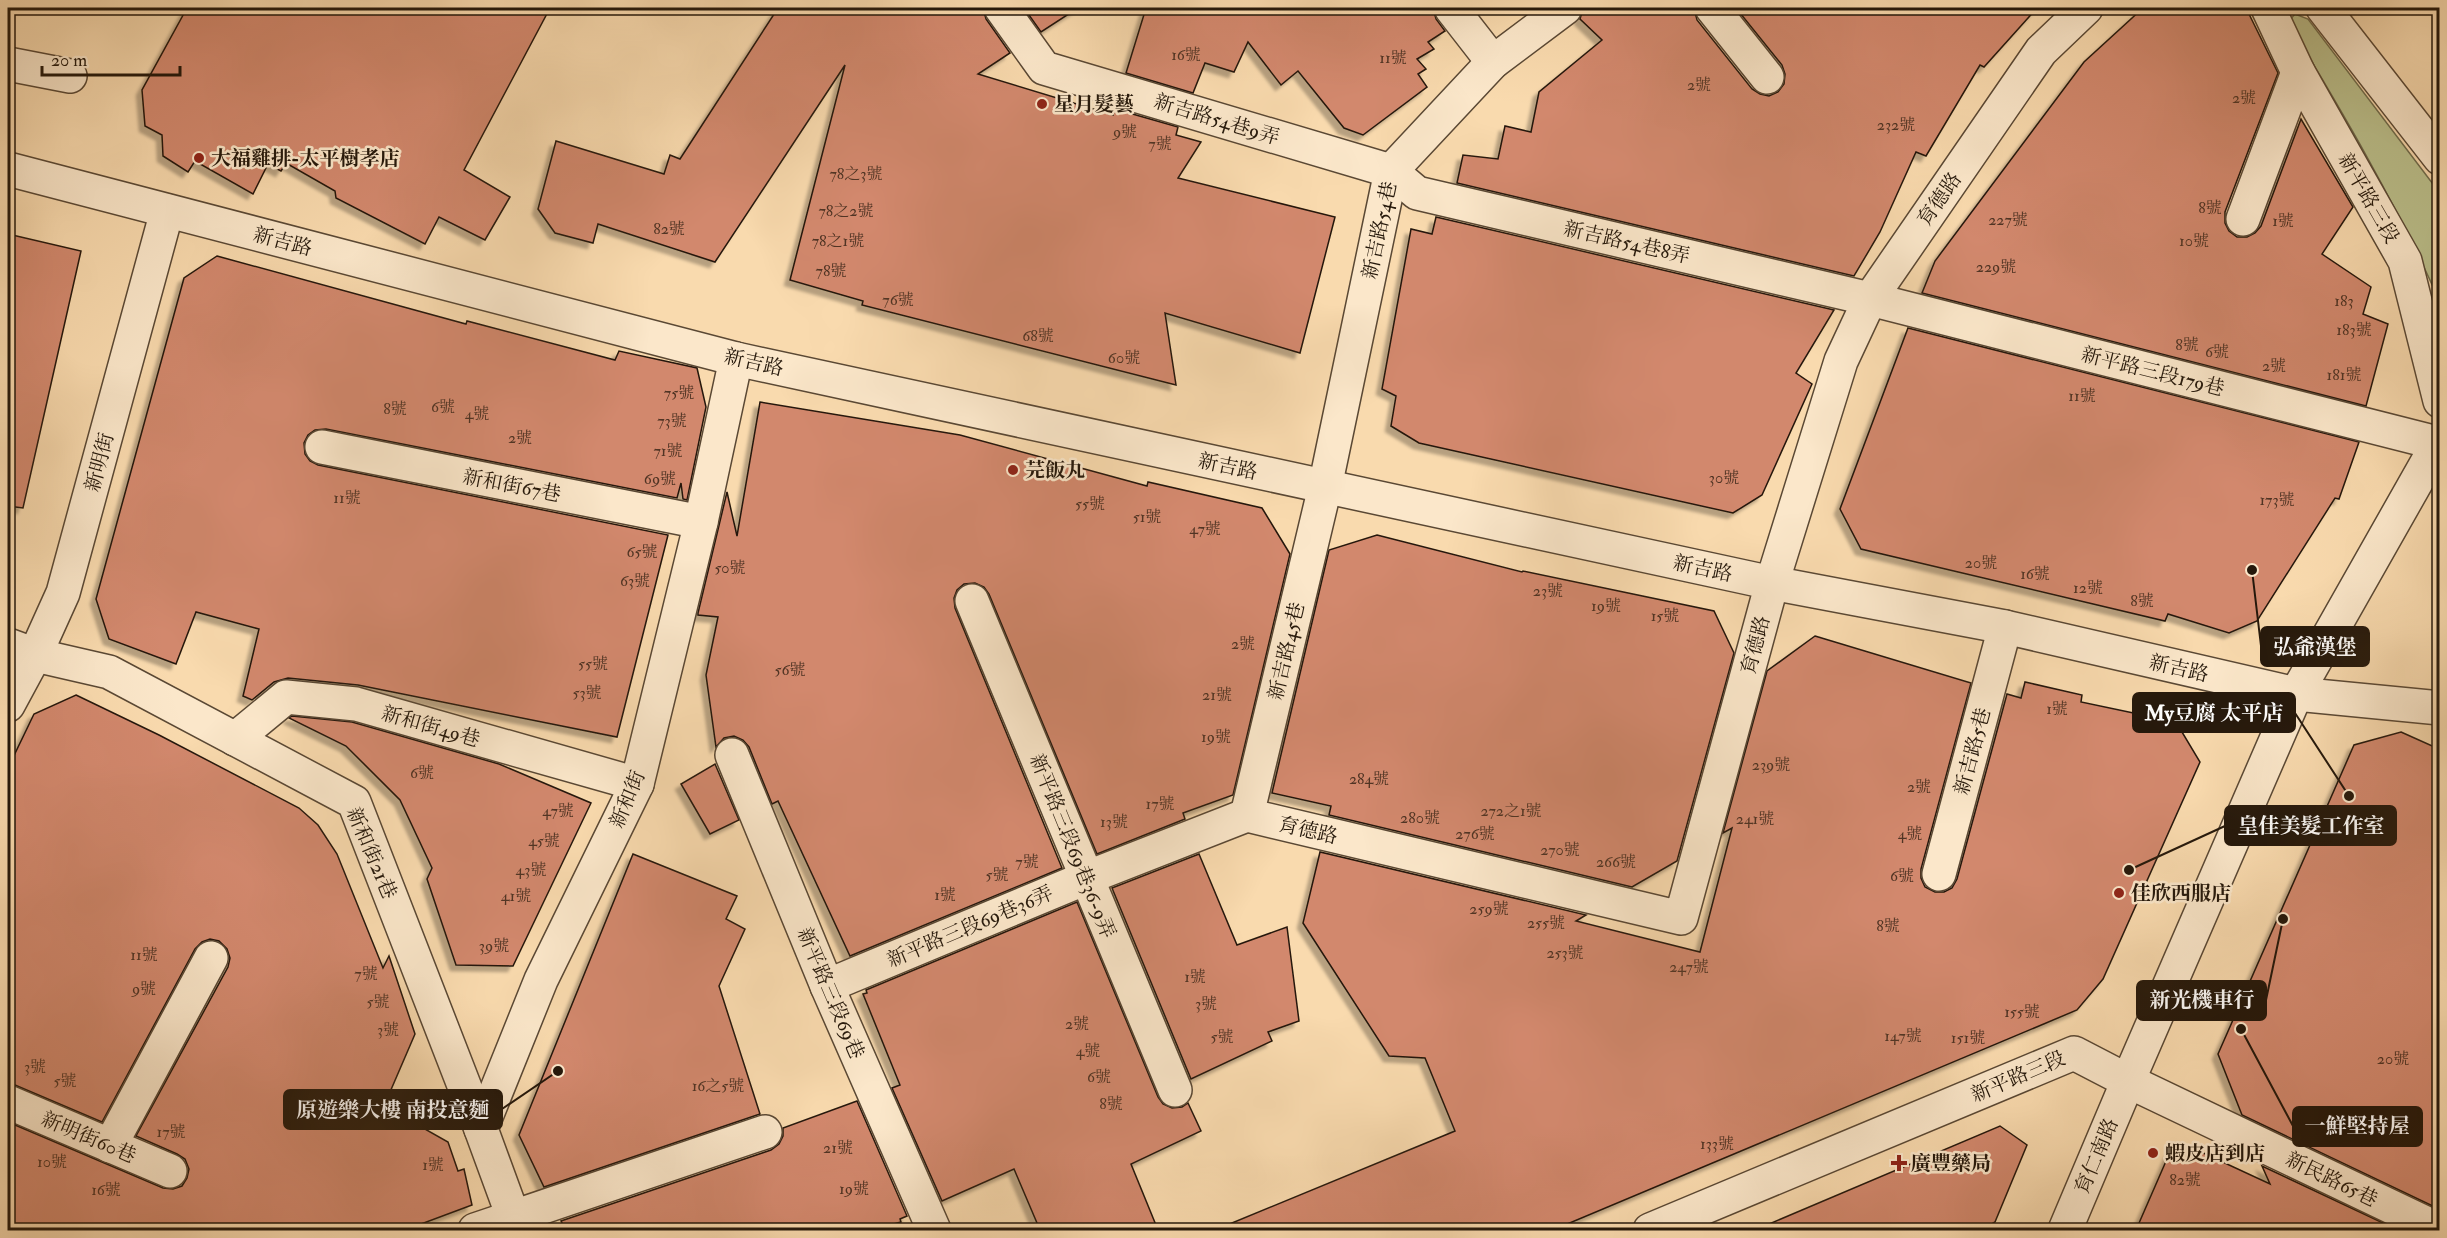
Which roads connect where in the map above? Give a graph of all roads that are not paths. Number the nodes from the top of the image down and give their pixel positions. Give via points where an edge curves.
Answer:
1 (1001, 8) edge
2 (1451, 8) edge
3 (1565, 8) edge
4 (1712, 8) edge
5 (2086, 8) edge
6 (2268, 8) edge
7 (2323, 8) edge
8 (1493, 62) junction
9 (8, 64) edge
10 (2298, 72) junction
11 (70, 76) dead end
12 (1767, 77) dead end
13 (2439, 158) edge
14 (8, 169) edge
15 (1391, 171) junction
16 (167, 211) junction
17 (2243, 219) dead end
18 (1870, 299) junction
19 (736, 358) junction
20 (2439, 401) edge
21 (2438, 442) edge
22 (322, 447) dead end
23 (1325, 487) junction
24 (701, 522) junction
25 (1772, 583) junction
26 (972, 601) dead end
27 (2005, 627) junction
28 (21, 650) edge
29 (2296, 694) junction
30 (8, 705) edge
31 (2439, 708) edge
32 (235, 739) junction
33 (732, 754) dead end
34 (637, 784) junction
35 (1247, 815) junction
36 (1938, 874) dead end
37 (1086, 878) junction
38 (211, 958) dead end
39 (827, 986) junction
40 (2128, 1081) junction
41 (1176, 1090) dead end
42 (8, 1102) edge
43 (481, 1130) junction
44 (765, 1132) dead end
45 (110, 1146) junction
46 (170, 1171) dead end
47 (516, 1224) edge
48 (475, 1230) edge
49 (934, 1230) edge
50 (1650, 1230) edge
51 (2065, 1230) edge
52 (2439, 1230) edge

1 - 15 street, 新吉路54巷9弄 via 1044,68
2 - 8 street
3 - 8 street, 新吉路54巷
4 - 12 street
5 - 18 street, 育德路 via 2041,51
6 - 10 street, 新平路三段
7 - 13 street
8 - 15 street, 新吉路54巷
9 - 11 street
10 - 17 street
10 - 20 street, 新平路三段 via 2406,261
14 - 16 street, 新吉路
15 - 18 street, 新吉路54巷8弄 via 1418,194
15 - 23 street, 新吉路54巷
16 - 19 street, 新吉路
16 - 28 street, 新明街 via 63,593
18 - 21 street, 新平路三段179巷
18 - 25 street, 育德路 via 1842,362
19 - 23 street, 新吉路
19 - 24 street, 新和街
21 - 29 street
22 - 24 street, 新和街67巷
23 - 25 street, 新吉路
23 - 35 street, 新吉路45巷
24 - 34 street, 新和街
25 - 27 street, 新吉路
25 - 35 street, 育德路 via 1681,918
26 - 37 street, 新平路三段69巷36-9弄
27 - 29 street, 新吉路
27 - 36 street, 新吉路5巷
28 - 30 street, 新明街
28 - 32 street, 新和街21巷 via 109,672
29 - 31 street
29 - 40 street
32 - 34 street, 新和街49巷 via 285,697 356,704
32 - 43 street, 新和街21巷 via 354,802
33 - 39 street, 新平路三段69巷
34 - 43 street, 新和街 via 541,980
35 - 37 street, 新平路三段69巷36弄
37 - 39 street, 新平路三段69巷36弄
37 - 41 street, 新平路三段69巷36-9弄
38 - 45 street
39 - 49 street, 新平路三段69巷
40 - 50 street, 新平路三段 via 2074,1053
40 - 51 street, 育仁南路
40 - 52 street, 新民路65巷
42 - 45 street, 新明街60巷
43 - 47 street
44 - 47 street
45 - 46 street, 新明街60巷
47 - 48 street

